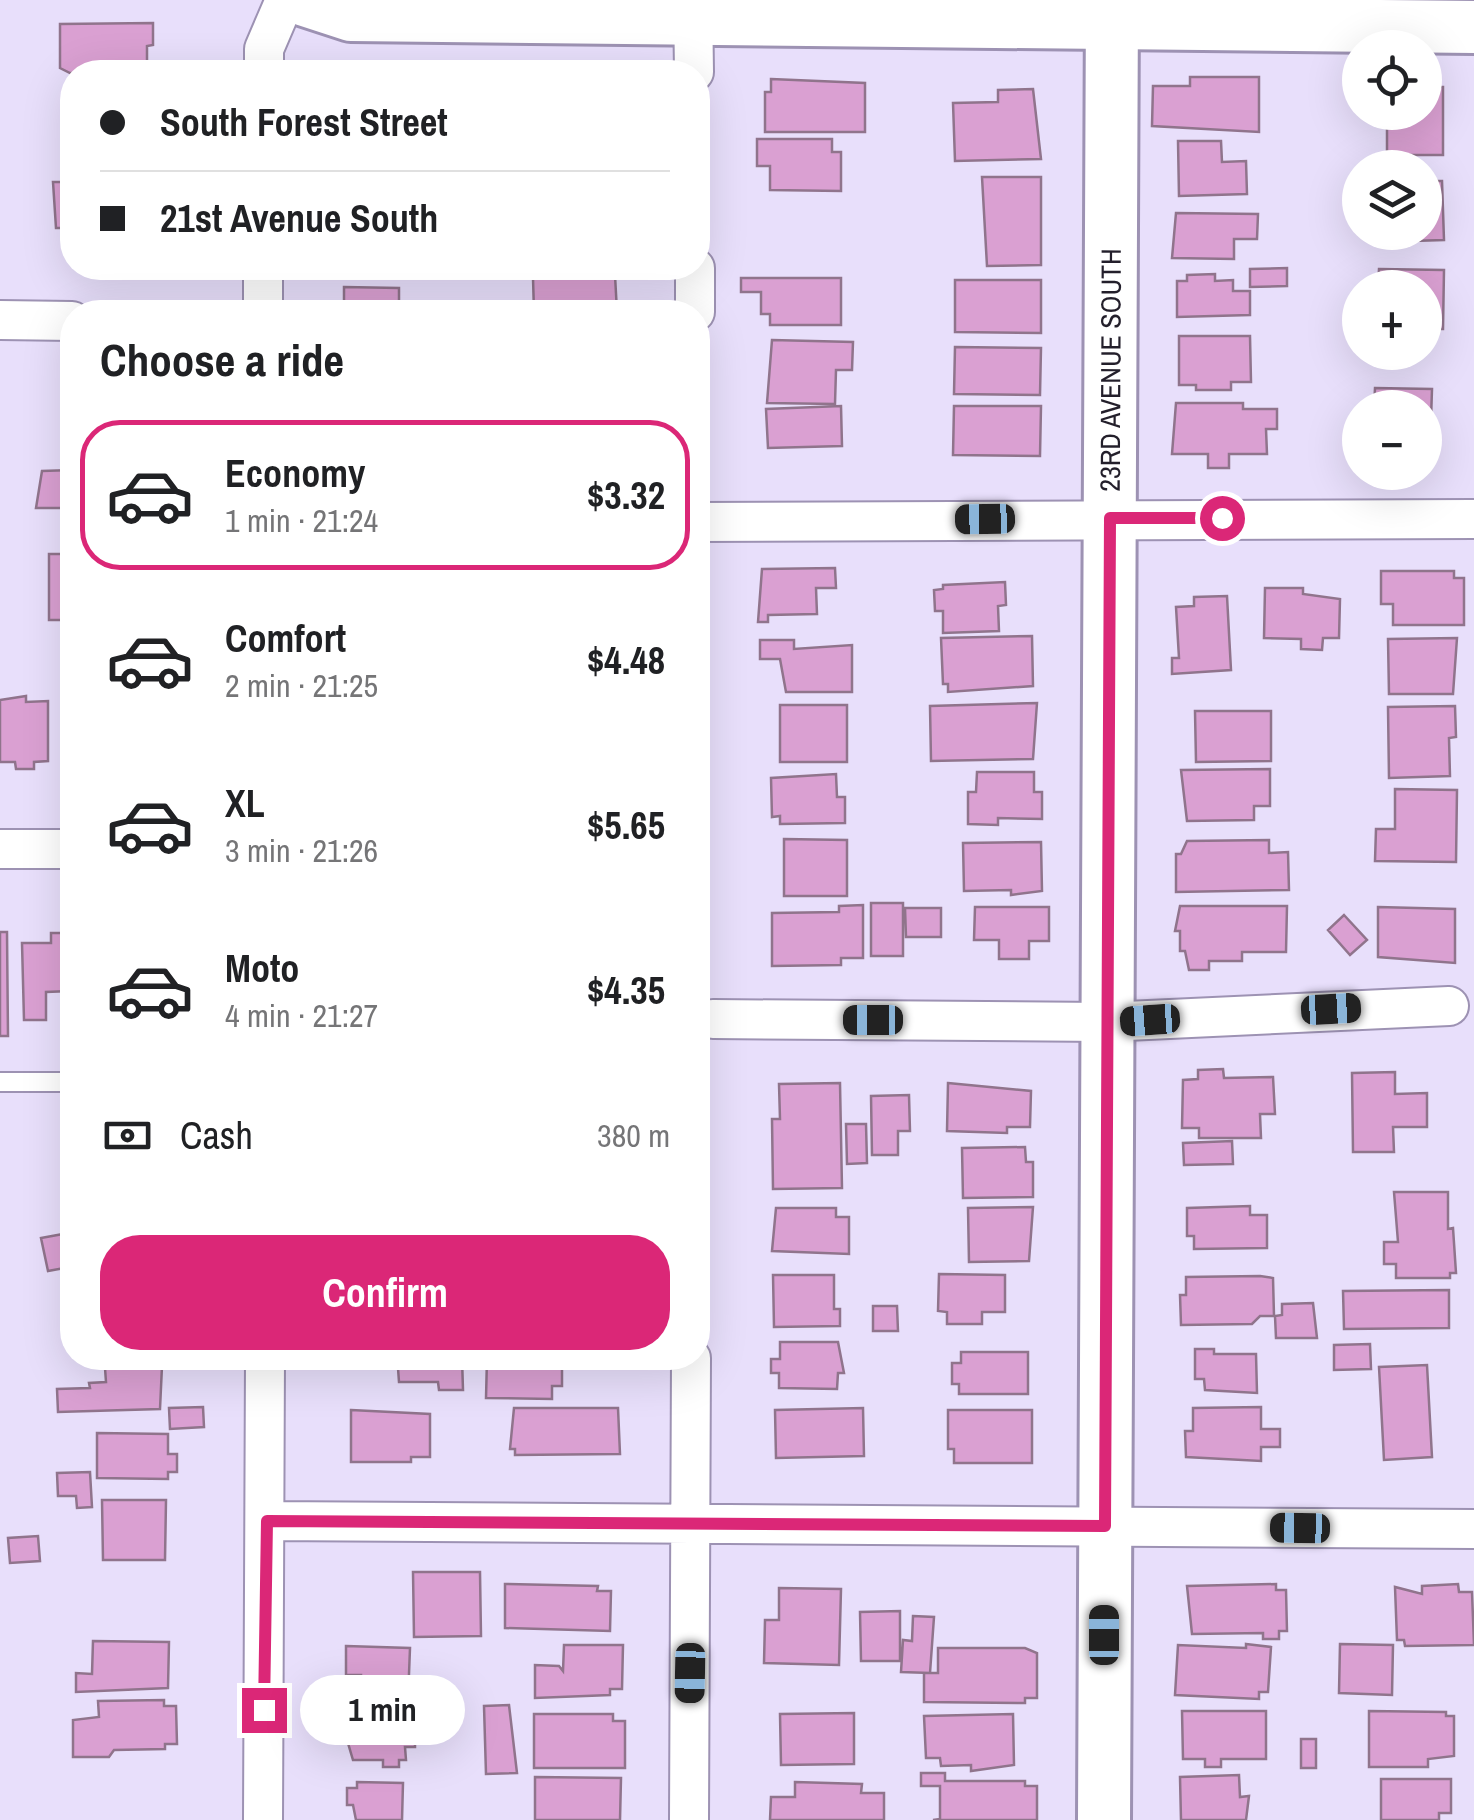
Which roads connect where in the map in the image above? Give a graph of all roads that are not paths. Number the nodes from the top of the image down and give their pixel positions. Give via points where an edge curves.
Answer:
1 (284, 0) edge
2 (305, 0) edge
3 (693, 10) edge
4 (1111, 12) edge
5 (1474, 27) edge
6 (264, 60) edge
7 (694, 60) edge
8 (0, 320) edge
9 (60, 321) edge
10 (1110, 518) junction
11 (1474, 519) edge
12 (710, 522) edge
13 (0, 848) edge
14 (60, 849) edge
15 (1448, 1006) dead end
16 (710, 1020) edge
17 (1105, 1022) junction
18 (0, 1082) edge
19 (60, 1082) edge
20 (265, 1370) edge
21 (691, 1370) edge
22 (267, 1521) junction
23 (1105, 1526) junction
24 (692, 1527) junction
25 (1474, 1530) edge
26 (263, 1820) edge
27 (689, 1820) edge
28 (1104, 1820) edge

1 - 6 street
2 - 3 street via 351,15
3 - 4 street
3 - 7 street
4 - 5 street
4 - 10 street, 23RD AVENUE SOUTH
8 - 9 street
10 - 11 street
10 - 12 street
10 - 17 street, 23RD AVENUE SOUTH
13 - 14 street
15 - 17 street
16 - 17 street
17 - 23 street, 23RD AVENUE SOUTH
18 - 19 lane
20 - 22 street
21 - 24 street
22 - 24 street
22 - 26 street
23 - 24 street
23 - 25 street
23 - 28 street, 23RD AVENUE SOUTH
24 - 27 street

